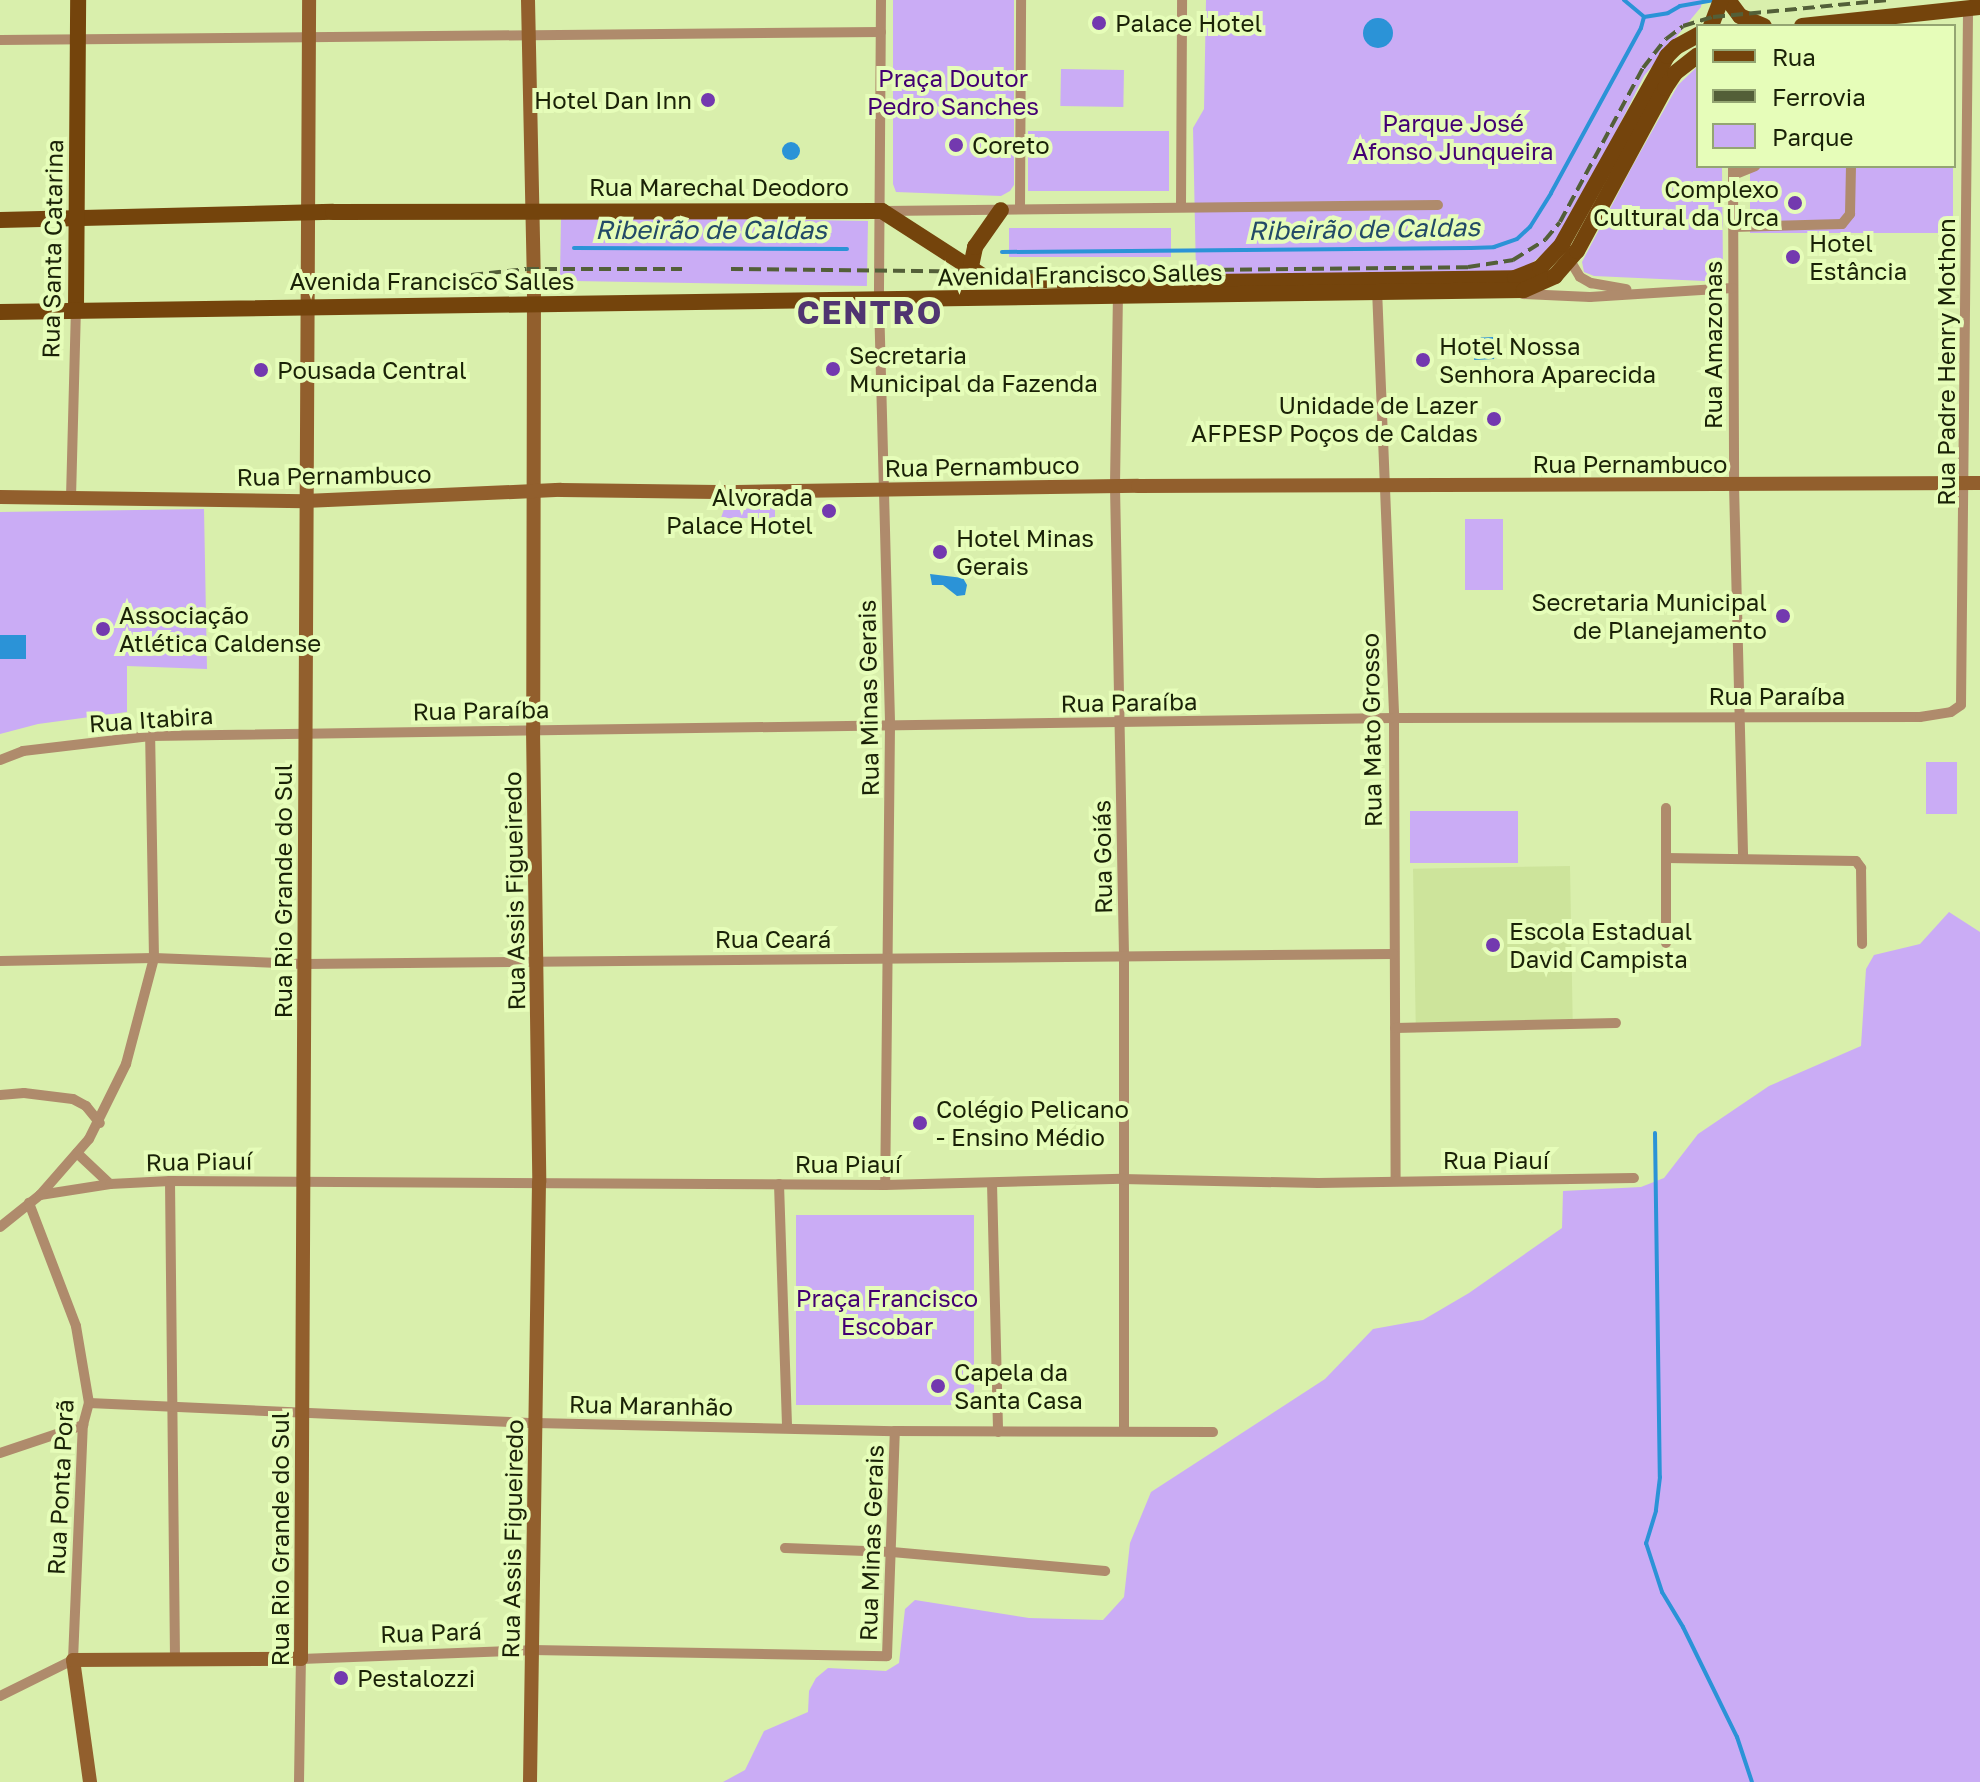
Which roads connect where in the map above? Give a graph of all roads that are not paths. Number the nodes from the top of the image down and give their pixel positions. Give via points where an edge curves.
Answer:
1 (78, 0) edge
2 (309, 0) edge
3 (528, 0) edge
4 (881, 0) edge
5 (1021, 0) edge
6 (1182, 0) edge
7 (1725, 3) edge
8 (1974, 8) edge
9 (1854, 23) edge
10 (1712, 24) edge
11 (1759, 24) edge
12 (881, 32) junction
13 (527, 33) junction
14 (1696, 36) edge
15 (0, 40) edge
16 (77, 40) junction
17 (309, 40) junction
18 (1696, 57) edge
19 (1851, 168) edge
20 (1733, 170) edge
21 (1438, 205) dead end
22 (1181, 206) junction
23 (1020, 208) junction
24 (1001, 210) junction
25 (533, 211) junction
26 (882, 211) junction
27 (309, 213) junction
28 (0, 220) edge
29 (77, 220) junction
30 (1733, 227) junction
31 (1562, 244) junction
32 (1570, 261) junction
33 (970, 271) junction
34 (1377, 286) junction
35 (1733, 288) junction
36 (1119, 290) junction
37 (1640, 291) junction
38 (1505, 293) junction
39 (879, 301) junction
40 (309, 305) junction
41 (533, 305) junction
42 (76, 308) junction
43 (0, 312) edge
44 (1973, 483) edge
45 (1734, 485) junction
46 (1115, 486) junction
47 (1383, 487) junction
48 (881, 490) junction
49 (535, 491) junction
50 (0, 497) edge
51 (71, 498) junction
52 (305, 501) junction
53 (1951, 712) joint
54 (1741, 716) junction
55 (1394, 718) junction
56 (1119, 721) junction
57 (890, 726) junction
58 (533, 729) junction
59 (306, 732) junction
60 (150, 736) junction
61 (0, 760) edge
62 (1666, 808) dead end
63 (1666, 858) junction
64 (1743, 859) junction
65 (1666, 943) dead end
66 (1862, 944) dead end
67 (1393, 954) junction
68 (154, 958) junction
69 (890, 958) junction
70 (1124, 959) junction
71 (0, 961) edge
72 (538, 961) junction
73 (304, 964) junction
74 (1616, 1023) dead end
75 (1395, 1028) junction
76 (0, 1095) edge
77 (100, 1123) junction
78 (77, 1153) junction
79 (1634, 1178) dead end
80 (1122, 1179) junction
81 (305, 1180) junction
82 (1396, 1180) junction
83 (170, 1181) junction
84 (539, 1182) junction
85 (992, 1183) junction
86 (110, 1184) junction
87 (779, 1184) junction
88 (885, 1185) junction
89 (40, 1195) junction
90 (29, 1203) junction
91 (0, 1227) edge
92 (89, 1403) junction
93 (174, 1406) junction
94 (303, 1411) junction
95 (536, 1423) junction
96 (83, 1425) junction
97 (787, 1427) junction
98 (895, 1431) junction
99 (1124, 1431) junction
100 (998, 1432) junction
101 (1213, 1432) dead end
102 (0, 1453) edge
103 (785, 1548) dead end
104 (892, 1552) junction
105 (1105, 1571) dead end
106 (532, 1650) junction
107 (887, 1656) joint
108 (175, 1657) junction
109 (301, 1659) junction
110 (73, 1660) junction
111 (0, 1696) edge
112 (90, 1782) edge
113 (299, 1782) edge
114 (530, 1782) edge

1 - 16 main road, Rua Santa Catarina
2 - 17 street, Rua Rio Grande do Sul
3 - 13 street, Rua Assis Figueiredo
4 - 12 street
5 - 23 street
6 - 22 street
7 - 10 main road
7 - 11 main road
8 - 9 main road
8 - 44 street, Rua Padre Henry Mothon
12 - 13 street
12 - 26 street
13 - 17 street
13 - 25 street, Rua Assis Figueiredo
14 - 31 main road, Avenida Francisco Salles via 1676,47 1661,65
15 - 16 street
16 - 17 street
16 - 29 main road, Rua Santa Catarina
17 - 27 street, Rua Rio Grande do Sul
18 - 32 main road, Avenida Francisco Salles via 1665,88
19 - 30 street via 1850,214 1842,224
20 - 30 street, Rua Amazonas
21 - 22 street, Rua Marechal Deodoro
22 - 23 street, Rua Marechal Deodoro
23 - 24 street, Rua Marechal Deodoro
24 - 26 street, Rua Marechal Deodoro
24 - 33 main road via 975,247
25 - 26 main road, Rua Marechal Deodoro
25 - 27 main road, Rua Marechal Deodoro
25 - 41 street, Rua Assis Figueiredo
26 - 33 main road, Avenida Francisco Salles
26 - 39 street, Rua Minas Gerais
27 - 29 main road, Rua Marechal Deodoro
27 - 40 street, Rua Rio Grande do Sul
28 - 29 main road, Rua Marechal Deodoro
29 - 42 main road, Rua Santa Catarina
30 - 35 street, Rua Amazonas
31 - 32 street
31 - 34 main road, Avenida Francisco Salles via 1540,268 1515,278
32 - 37 street via 1591,283
32 - 38 main road, Avenida Francisco Salles via 1546,282
33 - 36 main road, Avenida Francisco Salles via 986,278
34 - 36 main road, Avenida Francisco Salles
34 - 38 main road, Avenida Francisco Salles
34 - 47 street, Rua Mato Grosso
35 - 37 street
35 - 45 street, Rua Amazonas
36 - 39 main road, Avenida Francisco Salles
36 - 46 street, Rua Goiás
37 - 38 street via 1590,297
39 - 41 main road, Avenida Francisco Salles
39 - 48 street, Rua Minas Gerais
40 - 41 main road, Avenida Francisco Salles
40 - 42 main road, Avenida Francisco Salles
40 - 52 street, Rua Rio Grande do Sul
41 - 49 street, Rua Assis Figueiredo
42 - 43 main road, Avenida Francisco Salles
42 - 51 street, Rua Santa Catarina
44 - 45 street, Rua Pernambuco
44 - 53 street, Rua Padre Henry Mothon via 1961,705
45 - 47 street, Rua Pernambuco
45 - 54 street, Rua Amazonas
46 - 47 street, Rua Pernambuco
46 - 48 street, Rua Pernambuco
46 - 56 street, Rua Goiás
47 - 55 street, Rua Mato Grosso
48 - 49 street, Rua Pernambuco
48 - 57 street, Rua Minas Gerais
49 - 52 street, Rua Pernambuco
49 - 58 street, Rua Assis Figueiredo
50 - 51 street, Rua Pernambuco
51 - 52 street, Rua Pernambuco
52 - 59 street, Rua Rio Grande do Sul
53 - 54 street, Rua Paraíba via 1920,717
54 - 55 street, Rua Paraíba
54 - 64 street, Rua Amazonas
55 - 56 street, Rua Paraíba
55 - 67 street, Rua Mato Grosso
56 - 57 street, Rua Paraíba
56 - 70 street, Rua Goiás
57 - 58 street, Rua Paraíba
57 - 69 street, Rua Minas Gerais
58 - 59 street, Rua Paraíba
58 - 72 street, Rua Assis Figueiredo
59 - 60 street, Rua Itabira
59 - 73 street, Rua Rio Grande do Sul
60 - 61 street, Rua Itabira via 23,751
60 - 68 street
62 - 63 street
63 - 64 street
63 - 65 street
64 - 66 street via 1852,858 1860,864
67 - 70 street, Rua Ceará
67 - 75 street, Rua Mato Grosso
68 - 71 street, Rua Ceará
68 - 73 street, Rua Ceará
68 - 77 street via 126,1064
69 - 70 street, Rua Ceará
69 - 72 street, Rua Ceará
69 - 88 street, Rua Minas Gerais
70 - 80 street, Rua Goiás
72 - 73 street, Rua Ceará
72 - 84 street, Rua Assis Figueiredo
73 - 81 street, Rua Rio Grande do Sul
74 - 75 street
75 - 82 street, Rua Mato Grosso
76 - 77 street via 73,1099
77 - 78 street
78 - 86 street
78 - 89 street
79 - 82 street, Rua Piauí
80 - 82 street, Rua Piauí
80 - 85 street, Rua Piauí
80 - 99 street, Rua Goiás
81 - 83 street, Rua Piauí
81 - 84 street, Rua Piauí
81 - 94 street, Rua Rio Grande do Sul
83 - 86 street, Rua Piauí
83 - 93 street
84 - 87 street, Rua Piauí
84 - 95 street, Rua Assis Figueiredo
85 - 88 street, Rua Piauí
85 - 100 street
86 - 89 street, Rua Piauí
87 - 88 street, Rua Piauí
87 - 97 street
89 - 90 street
90 - 91 street
90 - 92 street, Rua Ponta Porã via 76,1326
92 - 93 street, Rua Maranhão
92 - 96 street, Rua Ponta Porã
93 - 94 street, Rua Maranhão
93 - 108 street
94 - 95 street, Rua Maranhão
94 - 109 street, Rua Rio Grande do Sul
95 - 97 street, Rua Maranhão
95 - 106 street, Rua Assis Figueiredo
96 - 102 street
96 - 110 street, Rua Ponta Porã
97 - 98 street, Rua Maranhão
98 - 100 street, Rua Maranhão
98 - 104 street, Rua Minas Gerais
99 - 100 street, Rua Maranhão
99 - 101 street, Rua Maranhão
103 - 104 street
104 - 105 street
104 - 107 street, Rua Minas Gerais
106 - 107 street, Rua Pará
106 - 109 street, Rua Pará
106 - 114 street, Rua Assis Figueiredo
108 - 109 street, Rua Pará
108 - 110 street, Rua Pará
109 - 113 street, Rua Rio Grande do Sul
110 - 111 street
110 - 112 street, Rua Ponta Porã

